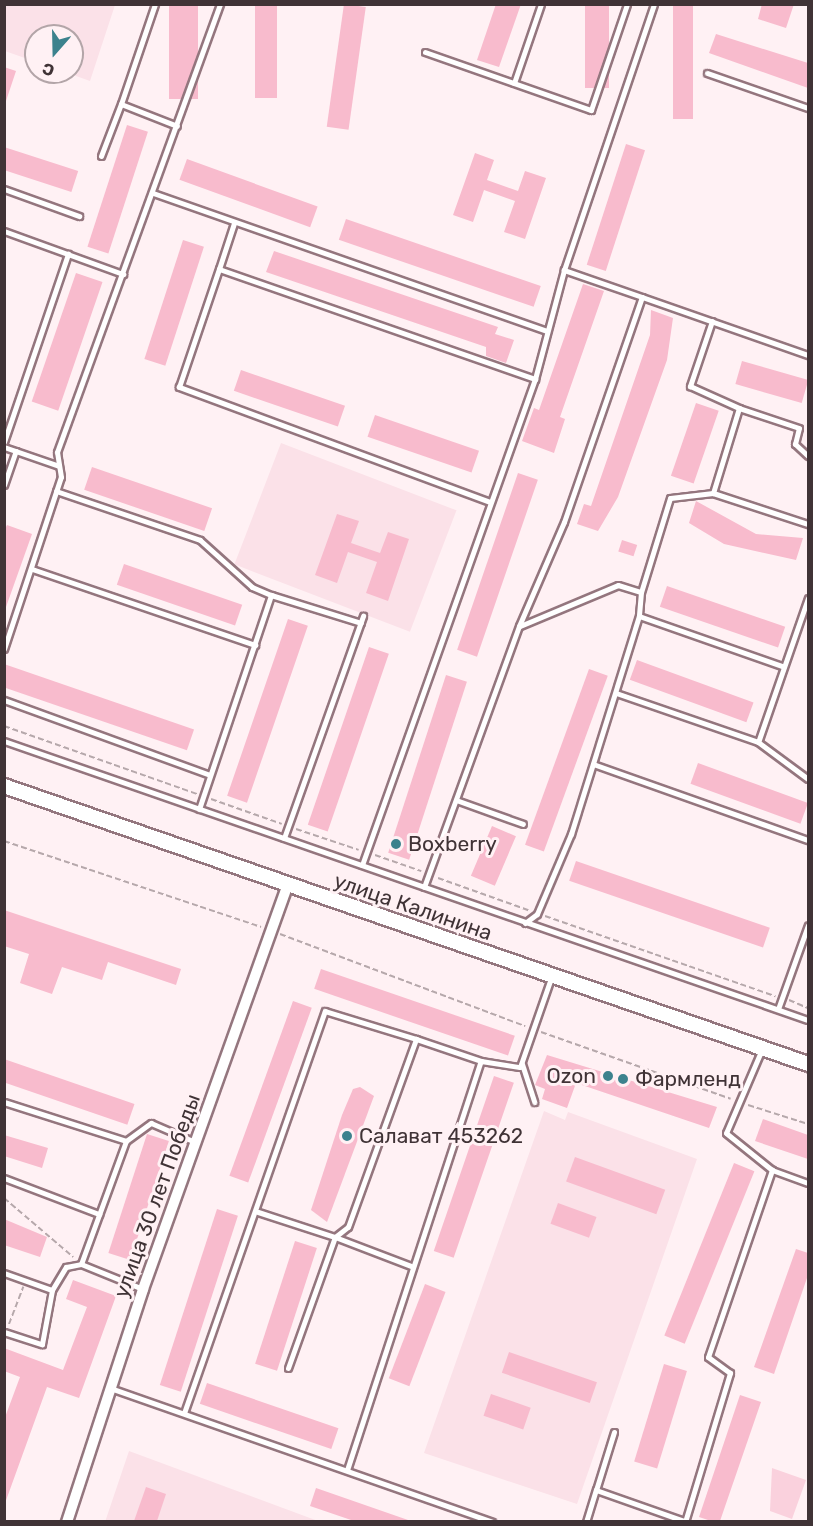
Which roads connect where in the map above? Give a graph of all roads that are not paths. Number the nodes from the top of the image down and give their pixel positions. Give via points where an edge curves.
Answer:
1 (154, 4) edge
2 (220, 4) edge
3 (541, 4) edge
4 (627, 4) edge
5 (654, 4) edge
6 (425, 52) dead end
7 (707, 73) dead end
8 (514, 83) junction
9 (121, 104) junction
10 (808, 108) edge
11 (177, 126) junction
12 (101, 156) dead end
13 (4, 189) edge
14 (153, 193) junction
15 (79, 216) dead end
16 (234, 223) junction
17 (4, 231) edge
18 (68, 254) junction
19 (219, 269) junction
20 (564, 270) junction
21 (123, 274) junction
22 (642, 297) junction
23 (712, 321) junction
24 (546, 331) junction
25 (808, 355) edge
26 (535, 379) junction
27 (739, 408) junction
28 (4, 417) edge
29 (12, 420) junction
30 (4, 442) edge
31 (4, 447) edge
32 (16, 451) junction
33 (808, 456) edge
34 (59, 466) junction
35 (4, 485) edge
36 (56, 491) junction
37 (712, 493) junction
38 (490, 502) junction
39 (808, 524) edge
40 (32, 569) junction
41 (641, 592) junction
42 (271, 595) junction
43 (808, 598) edge
44 (806, 615) edge
45 (363, 616) dead end
46 (639, 616) junction
47 (361, 623) junction
48 (519, 626) junction
49 (255, 645) junction
50 (4, 649) edge
51 (782, 666) junction
52 (616, 693) junction
53 (4, 700) edge
54 (4, 741) edge
55 (758, 742) junction
56 (593, 764) junction
57 (210, 775) junction
58 (808, 779) edge
59 (4, 786) edge
60 (456, 800) junction
61 (200, 809) junction
62 (523, 824) dead end
63 (284, 838) junction
64 (808, 840) edge
65 (362, 865) junction
66 (288, 885) junction
67 (424, 887) junction
68 (525, 923) junction
69 (808, 925) edge
70 (551, 978) junction
71 (778, 1009) junction
72 (808, 1020) edge
73 (416, 1039) junction
74 (762, 1049) junction
75 (481, 1061) junction
76 (522, 1064) junction
77 (808, 1064) edge
78 (4, 1102) edge
79 (534, 1102) dead end
80 (126, 1141) junction
81 (197, 1142) junction
82 (772, 1170) junction
83 (4, 1178) edge
84 (808, 1183) edge
85 (258, 1212) junction
86 (99, 1214) junction
87 (335, 1237) junction
88 (81, 1264) junction
89 (411, 1266) junction
90 (4, 1274) edge
91 (143, 1289) junction
92 (52, 1290) junction
93 (5, 1332) edge
94 (288, 1368) dead end
95 (110, 1388) junction
96 (184, 1413) junction
97 (614, 1432) dead end
98 (347, 1470) junction
99 (596, 1490) junction
100 (67, 1521) edge
101 (492, 1521) edge
102 (585, 1521) edge
103 (685, 1521) edge

1 - 9 lane
2 - 11 lane
3 - 8 lane
4 - 8 lane via 591,110
5 - 20 lane
6 - 8 lane
7 - 10 lane
9 - 11 lane
9 - 12 lane
11 - 14 lane
13 - 15 lane
14 - 16 lane
14 - 21 lane
16 - 19 lane
16 - 24 lane
17 - 18 lane
18 - 21 lane
18 - 29 lane
19 - 26 lane
19 - 38 lane via 179,387
20 - 22 lane
20 - 24 lane
21 - 34 lane via 57,452
22 - 23 lane
22 - 48 lane via 564,522
23 - 25 lane
23 - 27 lane via 690,386
24 - 26 lane
26 - 38 lane
27 - 33 lane via 799,428 795,444
27 - 37 lane
28 - 29 lane
29 - 30 lane
31 - 32 lane
32 - 34 lane
32 - 35 lane
34 - 36 lane
36 - 40 lane
36 - 42 lane via 200,540 252,587
37 - 39 lane
37 - 41 lane via 670,498
38 - 65 lane
40 - 49 lane
40 - 50 lane
41 - 46 lane
41 - 48 lane via 618,585
42 - 47 lane
42 - 49 lane
43 - 44 lane
44 - 51 lane
45 - 47 lane
46 - 51 lane
46 - 52 lane
47 - 63 lane
48 - 60 lane
49 - 57 lane
51 - 55 lane
52 - 55 lane
52 - 56 lane
53 - 57 lane
54 - 61 lane
55 - 58 lane
56 - 64 lane
56 - 68 lane via 537,914
57 - 61 lane
59 - 66 street, улица Калинина
60 - 62 lane
60 - 67 lane
61 - 63 lane
63 - 65 lane
65 - 67 lane
66 - 70 street, улица Калинина
66 - 81 street, улица 30 лет Победы
67 - 68 lane
68 - 71 lane
69 - 71 lane
70 - 74 street, улица Калинина
70 - 76 lane
71 - 72 lane
73 - 75 lane
73 - 85 lane via 325,1011
73 - 87 lane via 348,1227
74 - 77 street, улица Калинина
74 - 82 lane via 743,1103 726,1133
75 - 76 lane
75 - 89 lane
76 - 79 lane
78 - 80 lane
80 - 81 lane via 151,1123
80 - 86 lane
81 - 91 street, улица 30 лет Победы
82 - 84 lane
82 - 103 lane via 708,1357 730,1373
83 - 86 lane
85 - 87 lane
85 - 96 lane
86 - 88 lane
87 - 89 lane
87 - 94 lane
88 - 91 lane
88 - 92 lane via 66,1267
89 - 98 lane
90 - 92 lane
91 - 95 street, улица 30 лет Победы
92 - 93 lane via 42,1344
95 - 96 lane
95 - 100 street, улица 30 лет Победы
96 - 98 lane
97 - 99 lane
98 - 101 lane
99 - 102 lane
99 - 103 lane

